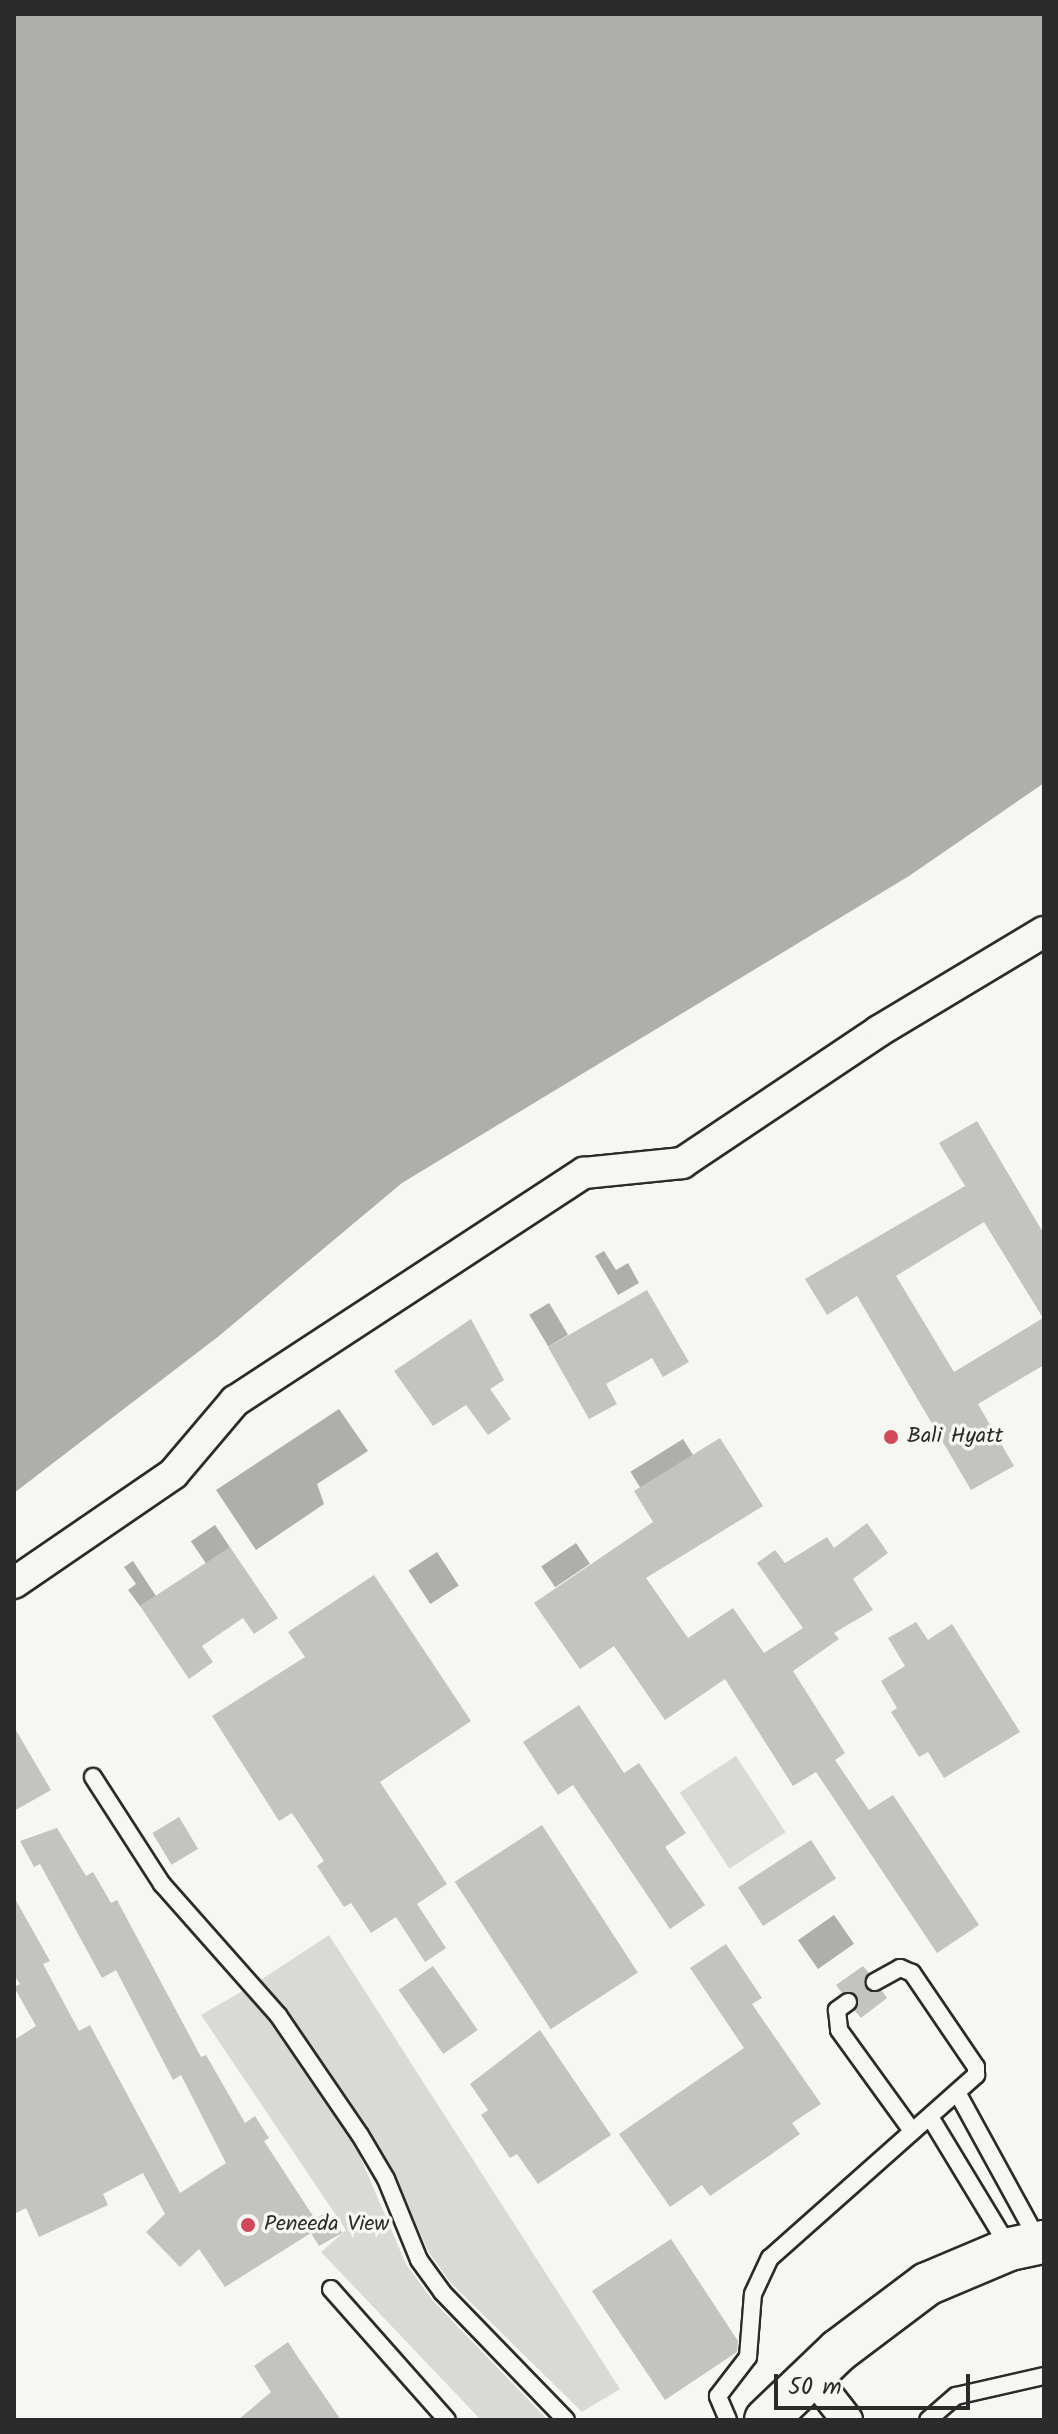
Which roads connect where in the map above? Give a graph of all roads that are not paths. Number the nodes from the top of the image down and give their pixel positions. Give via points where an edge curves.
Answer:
1 (1044, 932) edge
2 (14, 1583) edge
3 (93, 1777) dead end
4 (875, 1982) dead end
5 (848, 2002) dead end
6 (958, 2094) junction
7 (930, 2117) junction
8 (912, 2131) junction
9 (1031, 2245) edge
10 (331, 2289) dead end
11 (812, 2375) junction
12 (1044, 2376) edge
13 (447, 2420) edge
14 (566, 2420) edge
15 (728, 2420) edge
16 (766, 2420) edge
17 (847, 2420) edge
18 (928, 2420) edge

1 - 2 street via 879,1031 682,1163 584,1173 235,1401 173,1474
3 - 14 lane via 143,1859 278,2015 360,2135 386,2179 419,2260 442,2292
4 - 6 lane via 900,1968 912,1973 976,2067 976,2075
5 - 8 lane via 837,2010 839,2030
6 - 7 lane
6 - 9 lane
7 - 8 lane
7 - 9 lane
8 - 15 lane via 770,2258 753,2294 748,2357 718,2396
9 - 11 street via 927,2284
10 - 13 lane
11 - 16 street
11 - 17 street
12 - 18 lane via 956,2396

